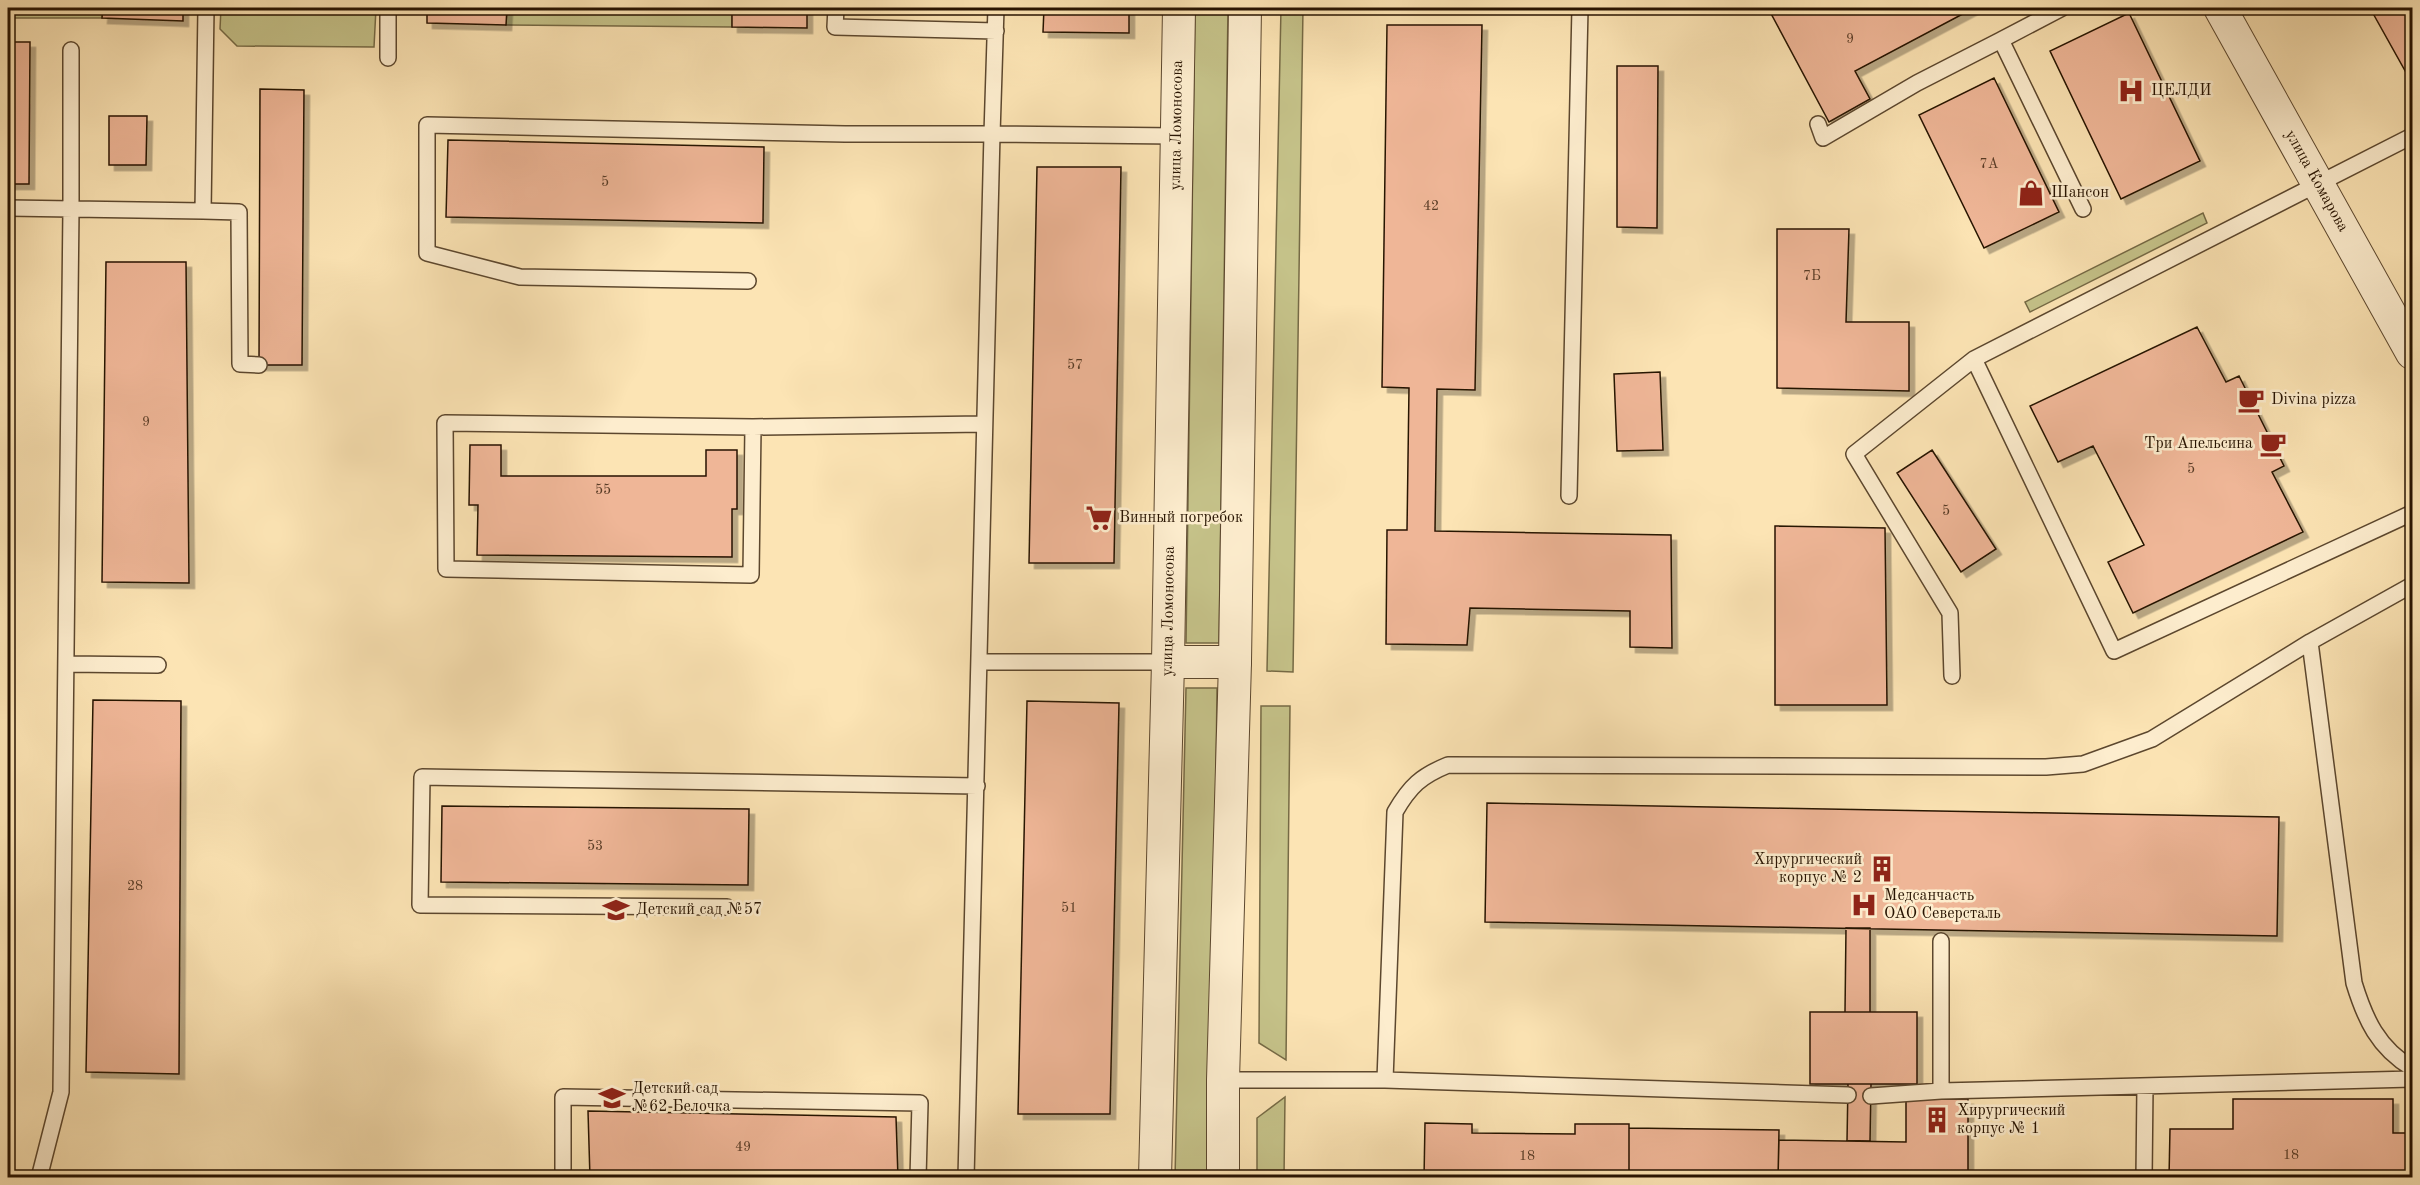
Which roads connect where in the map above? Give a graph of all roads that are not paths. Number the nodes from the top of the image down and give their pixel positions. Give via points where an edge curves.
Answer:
1 (206, 8) edge
2 (388, 8) edge
3 (836, 8) edge
4 (996, 8) edge
5 (1179, 8) edge
6 (1245, 8) edge
7 (1580, 8) edge
8 (2062, 8) edge
9 (2220, 8) edge
10 (996, 31) junction
11 (2001, 40) junction
12 (71, 50) dead end
13 (388, 58) dead end
14 (1818, 124) dead end
15 (992, 134) junction
16 (1176, 136) junction
17 (2412, 136) edge
18 (2320, 185) junction
19 (8, 208) edge
20 (71, 209) junction
21 (2084, 209) dead end
22 (203, 212) junction
23 (748, 281) dead end
24 (2412, 353) edge
25 (1974, 359) junction
26 (259, 365) dead end
27 (984, 424) junction
28 (753, 427) junction
29 (1569, 496) dead end
30 (2412, 513) edge
31 (2412, 585) edge
32 (2310, 642) junction
33 (980, 662) junction
34 (1168, 662) junction
35 (1234, 662) junction
36 (66, 664) junction
37 (158, 665) dead end
38 (1953, 676) dead end
39 (977, 786) junction
40 (727, 907) dead end
41 (1941, 941) dead end
42 (2412, 1068) edge
43 (2412, 1079) edge
44 (1223, 1080) junction
45 (1385, 1080) junction
46 (2145, 1086) junction
47 (1941, 1091) junction
48 (1848, 1095) dead end
49 (1871, 1096) dead end
50 (39, 1178) edge
51 (563, 1178) edge
52 (918, 1178) edge
53 (966, 1178) edge
54 (1155, 1178) edge
55 (1223, 1178) edge
56 (2144, 1178) edge

1 - 22 lane
2 - 13 lane
3 - 10 lane via 835,27
4 - 10 lane
5 - 16 street, улица Ломоносова
6 - 35 street
7 - 29 lane
8 - 11 lane
9 - 18 street, улица Комарова
10 - 15 lane
11 - 14 lane via 1823,138
11 - 21 lane
12 - 20 lane
15 - 16 lane
15 - 23 lane via 427,125 427,253 520,278
15 - 27 lane
16 - 34 street, улица Ломоносова
17 - 18 lane
18 - 24 street, улица Комарова
18 - 25 lane
19 - 20 lane
20 - 22 lane
20 - 36 lane
22 - 26 lane via 239,212 240,364
25 - 30 lane via 2114,651
25 - 38 lane via 1854,454 1950,614
27 - 28 lane
27 - 33 lane
28 - 28 lane via 751,574 446,569 445,423
31 - 32 lane
32 - 42 lane via 2354,982 2364,1015 2380,1041
32 - 45 lane via 2152,739 2083,764 1448,765 1429,773 1409,789 1395,812
33 - 34 lane
33 - 39 lane
34 - 35 street
34 - 54 street, улица Ломоносова
35 - 44 street
36 - 37 lane
36 - 50 lane via 61,1092
39 - 40 lane via 422,777 420,905
39 - 53 lane
41 - 47 lane
43 - 46 lane
44 - 45 lane
44 - 55 street
45 - 48 lane
46 - 47 lane
46 - 56 lane
47 - 49 lane
51 - 52 lane via 563,1097 920,1103

